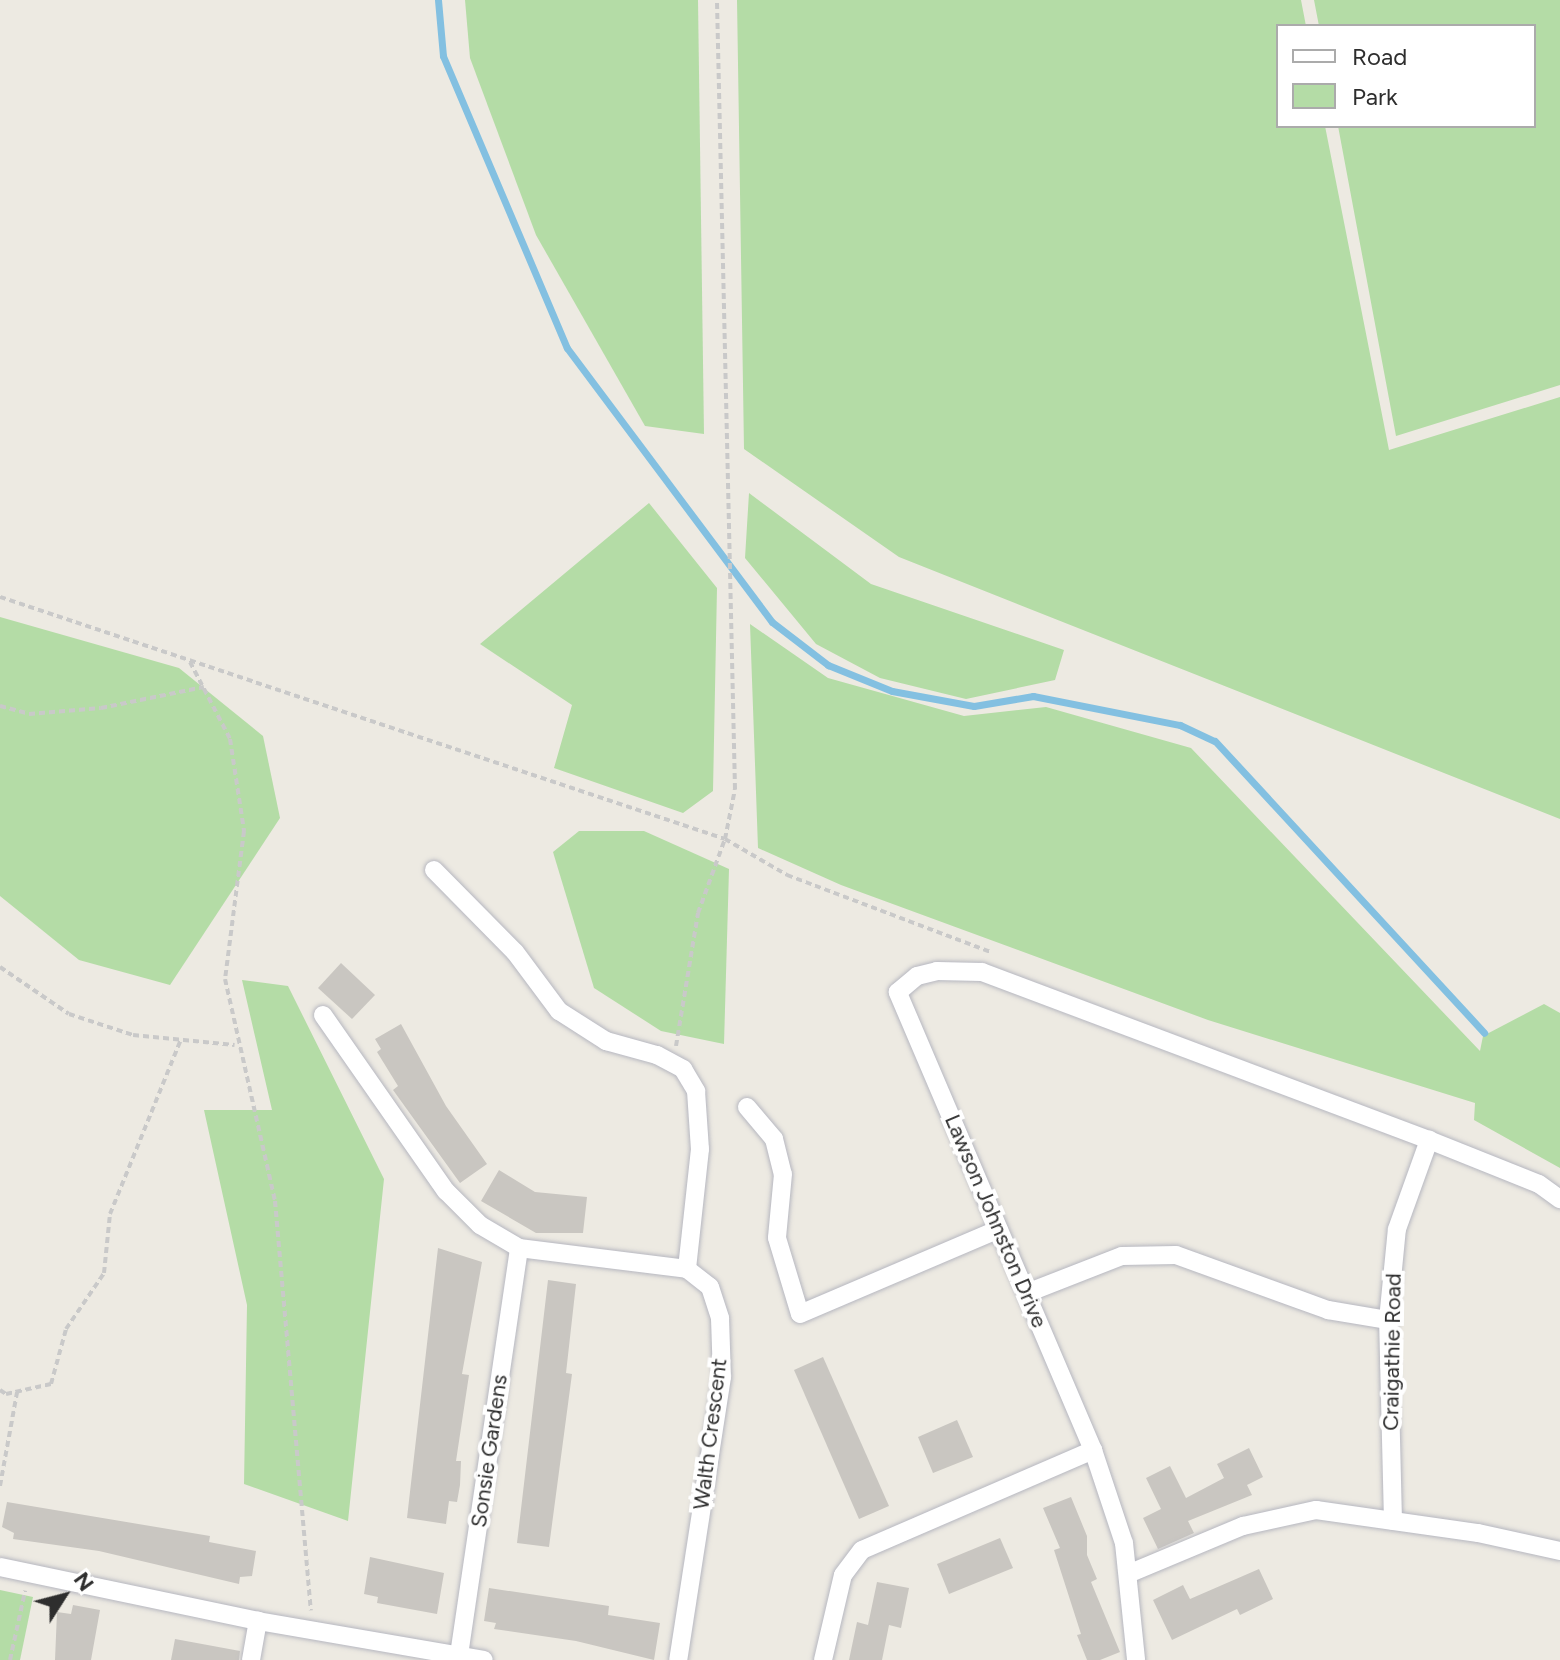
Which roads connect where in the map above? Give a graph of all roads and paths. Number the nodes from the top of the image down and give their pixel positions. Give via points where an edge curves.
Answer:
1 (717, 0) edge
2 (0, 597) edge
3 (188, 660) junction
4 (204, 687) junction
5 (0, 706) edge
6 (725, 839) junction
7 (434, 870) dead end
8 (996, 954) dead end
9 (0, 967) edge
10 (323, 1015) dead end
11 (181, 1039) junction
12 (236, 1045) junction
13 (673, 1064) junction
14 (747, 1107) dead end
15 (1429, 1140) junction
16 (1560, 1199) edge
17 (999, 1229) junction
18 (519, 1248) junction
19 (687, 1269) junction
20 (1027, 1293) junction
21 (1388, 1320) junction
22 (0, 1390) edge
23 (17, 1392) junction
24 (1093, 1450) junction
25 (0, 1486) edge
26 (1393, 1521) junction
27 (1560, 1551) edge
28 (0, 1567) edge
29 (29, 1573) junction
30 (1128, 1574) junction
31 (258, 1621) junction
32 (313, 1631) junction
33 (459, 1655) junction
34 (10, 1660) edge
35 (251, 1660) edge
36 (484, 1660) edge
37 (678, 1660) edge
38 (823, 1660) edge
39 (1136, 1660) edge

1 - 6 path via 735,789
2 - 3 path
3 - 4 path
3 - 6 path
4 - 5 path via 101,708 29,714
4 - 12 path via 230,739 244,831 225,979
6 - 8 path via 787,875
6 - 13 path via 698,913
7 - 13 street via 515,952 559,1011 606,1041
9 - 11 path via 69,1014 133,1035
10 - 18 street via 446,1191 480,1225
11 - 12 path
11 - 23 path via 110,1214 104,1273 66,1329 51,1384
12 - 32 path via 275,1201
13 - 19 street via 696,1091
14 - 17 street via 774,1139 783,1174 777,1238 800,1314
15 - 16 street via 1539,1184
15 - 17 street, Lawson Johnston Drive via 982,972 917,976 898,992
15 - 21 street, Craigathie Road via 1397,1229
17 - 20 street, Lawson Johnston Drive
18 - 19 street
18 - 33 street, Sonsie Gardens
19 - 37 street, Walth Crescent via 710,1287 720,1318 722,1377
20 - 21 street via 1122,1256 1176,1255 1328,1310
20 - 24 street, Lawson Johnston Drive
21 - 26 street, Craigathie Road
22 - 23 path
23 - 25 path
24 - 30 street, Lawson Johnston Drive via 1124,1543
24 - 38 street via 862,1550 843,1575
26 - 27 street
26 - 30 street via 1316,1510 1243,1526
28 - 29 street
29 - 31 street
29 - 34 path
30 - 39 street, Lawson Johnston Drive
31 - 32 street
31 - 35 street
32 - 33 street
33 - 36 street

